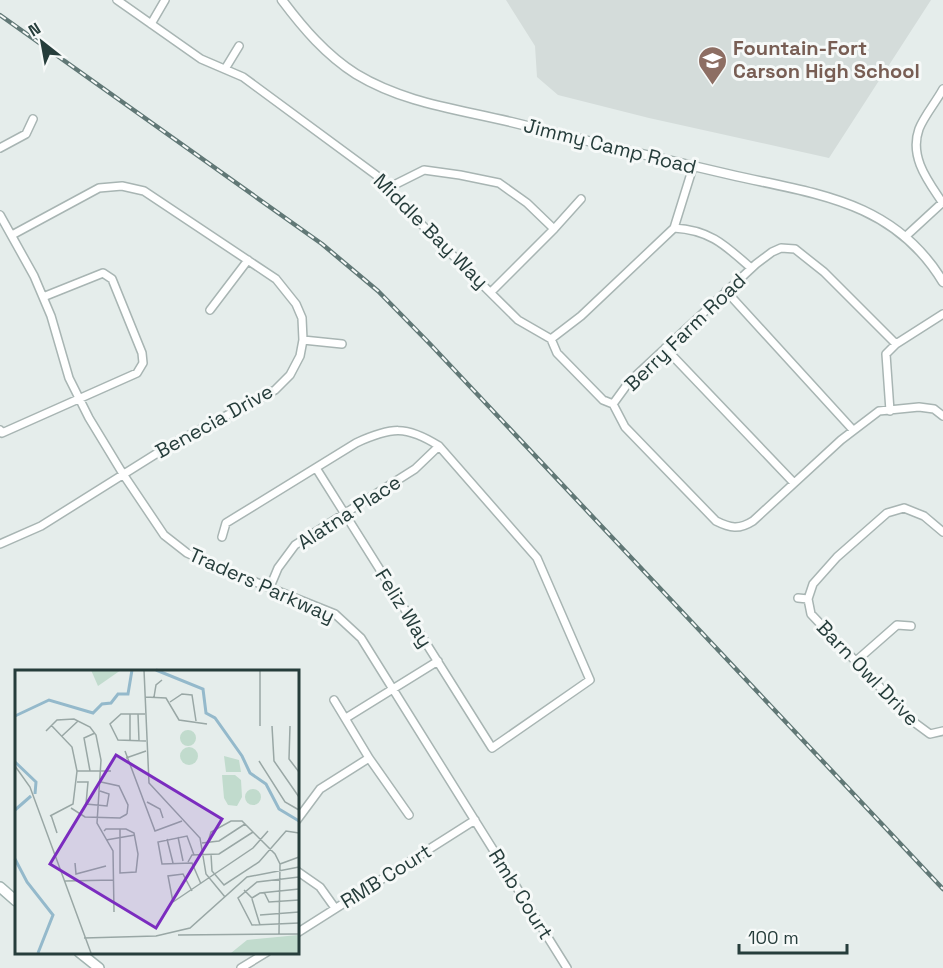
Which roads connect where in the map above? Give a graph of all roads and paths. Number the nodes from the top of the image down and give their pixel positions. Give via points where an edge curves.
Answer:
1 (117, 0) edge
2 (165, 0) edge
3 (282, 0) edge
4 (151, 24) junction
5 (239, 46) dead end
6 (225, 69) junction
7 (943, 89) edge
8 (33, 119) dead end
9 (0, 148) edge
10 (693, 166) junction
11 (388, 188) junction
12 (580, 199) dead end
13 (943, 202) edge
14 (0, 215) edge
15 (674, 228) junction
16 (554, 229) junction
17 (12, 236) junction
18 (905, 237) junction
19 (248, 260) junction
20 (751, 268) junction
21 (943, 282) edge
22 (726, 291) junction
23 (491, 292) junction
24 (43, 297) junction
25 (210, 310) dead end
26 (943, 315) edge
27 (551, 339) junction
28 (303, 340) junction
29 (342, 344) dead end
30 (896, 344) junction
31 (665, 348) junction
32 (80, 399) junction
33 (613, 404) junction
34 (890, 411) junction
35 (943, 416) edge
36 (853, 429) junction
37 (0, 430) edge
38 (439, 447) junction
39 (316, 468) junction
40 (123, 474) junction
41 (794, 483) junction
42 (344, 512) junction
43 (943, 532) edge
44 (222, 537) dead end
45 (0, 544) edge
46 (270, 587) junction
47 (798, 598) dead end
48 (808, 599) junction
49 (911, 626) dead end
50 (438, 661) junction
51 (856, 661) junction
52 (393, 688) junction
53 (334, 700) dead end
54 (346, 718) junction
55 (943, 731) edge
56 (369, 758) junction
57 (409, 815) dead end
58 (298, 819) edge
59 (475, 820) junction
60 (298, 872) edge
61 (0, 887) edge
62 (15, 900) edge
63 (335, 909) junction
64 (298, 932) edge
65 (81, 953) edge
66 (264, 953) edge
67 (99, 968) edge
68 (241, 968) edge
69 (567, 968) edge

1 - 4 street, Middle Bay Way
2 - 4 street
3 - 10 street, Jimmy Camp Road via 327,51 355,73 396,95
4 - 6 street, Middle Bay Way via 201,59
5 - 6 street
6 - 11 street, Middle Bay Way via 243,77 348,153
7 - 13 street via 919,130 917,156
8 - 9 street via 26,134
10 - 15 street
10 - 18 street, Jimmy Camp Road via 830,196 870,212
11 - 16 street via 424,170 499,183 527,202
11 - 23 street, Middle Bay Way
12 - 16 street
13 - 18 street
14 - 17 street, Traders Parkway
15 - 20 street via 690,229 720,241
15 - 27 street
16 - 23 street
17 - 19 street, Benecia Drive via 99,188 122,186 144,191
17 - 24 street, Traders Parkway
18 - 21 street, Jimmy Camp Road
19 - 25 street
19 - 28 street, Benecia Drive via 276,279 296,304 302,318
20 - 22 street, Berry Farm Road
20 - 30 street, Berry Farm Road via 772,252 795,249 824,272
22 - 31 street, Berry Farm Road
22 - 36 street
23 - 27 street, Middle Bay Way via 518,320
24 - 32 street, Traders Parkway via 69,378
24 - 32 street via 103,273 112,279 142,353 143,363 137,373
26 - 30 street
27 - 33 street via 557,353 603,400
28 - 29 street
28 - 40 street, Benecia Drive via 290,375 275,390
30 - 34 street via 886,354
31 - 33 street, Berry Farm Road via 629,382
31 - 41 street
32 - 37 street via 2,433
32 - 40 street, Traders Parkway
33 - 41 street, Berry Farm Road via 625,427 716,521 728,527 743,528
34 - 35 street, Berry Farm Road via 919,407 934,409
34 - 36 street, Berry Farm Road via 879,411
36 - 41 street, Berry Farm Road
38 - 39 street via 423,436 401,430 378,433
38 - 42 street, Alatna Place via 416,469
38 - 50 street, Feliz Way via 537,558 590,680 492,748
39 - 42 street, Feliz Way
39 - 44 street via 226,523
40 - 45 street, Benecia Drive via 41,526
40 - 46 street, Traders Parkway via 164,535 187,553
42 - 46 street, Alatna Place via 295,545
42 - 50 street, Feliz Way
43 - 48 street, Barn Owl Drive via 924,516 904,508 887,513 837,557 813,584
46 - 52 street, Traders Parkway via 335,614 361,638
47 - 48 street
48 - 51 street, Barn Owl Drive via 811,614
49 - 51 street via 897,626
50 - 52 street
51 - 55 street, Barn Owl Drive via 911,720 930,734
52 - 54 street
52 - 59 street, Traders Parkway
53 - 54 street
54 - 56 street
56 - 57 street
56 - 58 street via 320,789
59 - 63 street, RMB Court
59 - 69 street, Rmb Court
60 - 63 street via 320,887
61 - 62 main road
63 - 64 street, RMB Court
65 - 67 main road
66 - 68 street

